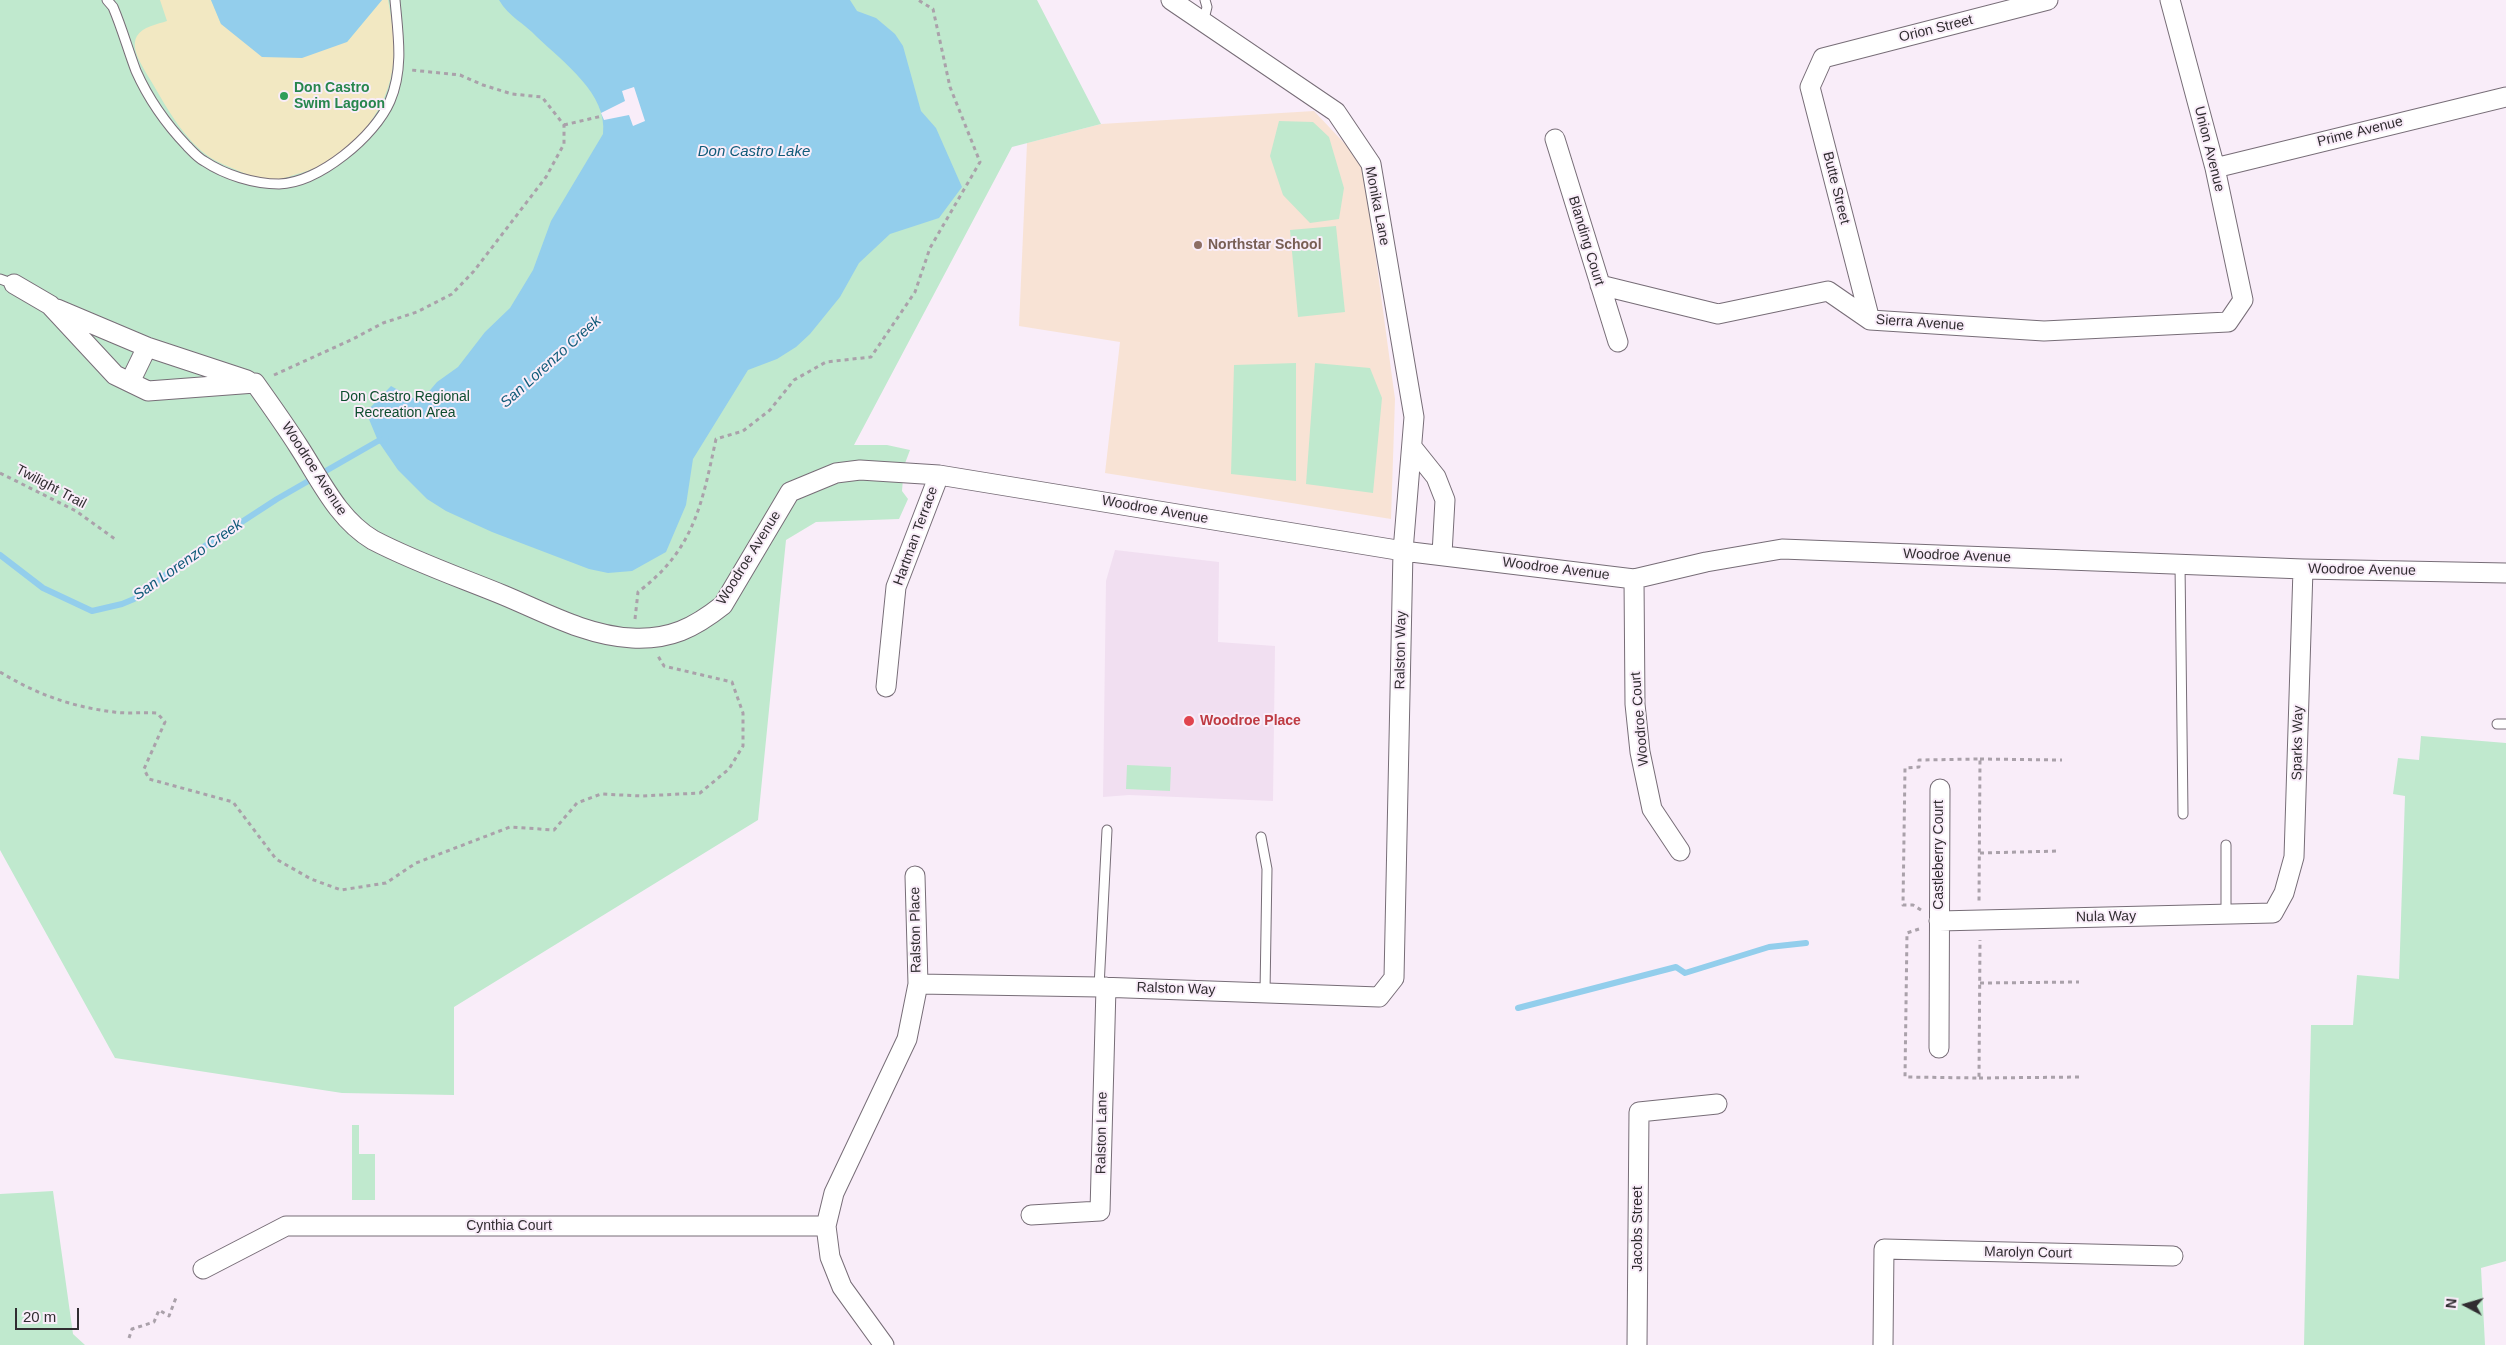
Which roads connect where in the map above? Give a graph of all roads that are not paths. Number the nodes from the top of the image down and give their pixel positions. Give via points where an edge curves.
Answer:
1 (107, 0) edge
2 (395, 0) edge
3 (1171, 0) edge
4 (1205, 0) edge
5 (2048, 0) edge
6 (2170, 0) edge
7 (1203, 23) junction
8 (1823, 58) joint
9 (2506, 97) edge
10 (1555, 139) dead end
11 (2215, 168) junction
12 (7, 282) edge
13 (1600, 285) junction
14 (2242, 300) joint
15 (50, 305) junction
16 (1870, 320) junction
17 (1618, 342) dead end
18 (147, 347) junction
19 (130, 382) junction
20 (255, 383) junction
21 (1412, 447) junction
22 (938, 475) junction
23 (1403, 551) junction
24 (1442, 554) junction
25 (2180, 564) junction
26 (2303, 569) junction
27 (2506, 574) edge
28 (1634, 579) junction
29 (886, 687) dead end
30 (1940, 789) dead end
31 (2183, 814) dead end
32 (1107, 830) dead end
33 (1261, 837) dead end
34 (2226, 845) dead end
35 (1680, 851) dead end
36 (915, 876) dead end
37 (2273, 913) joint
38 (2226, 914) junction
39 (1939, 921) junction
40 (918, 984) junction
41 (1102, 987) junction
42 (1265, 992) junction
43 (1939, 1048) dead end
44 (1717, 1104) dead end
45 (1031, 1215) dead end
46 (826, 1226) junction
47 (2173, 1256) dead end
48 (203, 1269) dead end
49 (884, 1345) edge
50 (1637, 1345) edge
51 (1883, 1345) edge

1 - 2 lane via 113,7 136,72 162,117 203,161 256,182 281,184 310,175 356,146 390,102 400,54
3 - 7 street, Monika Lane
4 - 7 lane
5 - 8 street, Orion Street
6 - 11 street, Union Avenue
7 - 21 street, Monika Lane via 1336,112 1371,164 1414,417
8 - 16 street, Butte Street via 1810,87
9 - 11 street, Prime Avenue
10 - 13 street, Blanding Court
11 - 14 street, Union Avenue
12 - 15 street
13 - 16 street, Sierra Avenue via 1718,314 1828,292
13 - 17 street, Blanding Court
14 - 16 street, Sierra Avenue via 2228,322 2044,331
15 - 18 street
15 - 19 street via 115,375
18 - 19 street
18 - 20 street
19 - 20 street via 148,391
20 - 22 street, Woodroe Avenue via 334,503 355,528 394,551 591,631 619,637 648,638 677,633 692,627 722,605 790,492 836,473 860,470
21 - 23 street, Monika Lane
21 - 24 street via 1436,477 1445,500
22 - 23 street, Woodroe Avenue
22 - 29 street, Hartman Terrace via 896,587
23 - 24 street, Woodroe Avenue
23 - 42 street, Ralston Way via 1394,978 1379,997
24 - 28 street, Woodroe Avenue
25 - 26 street, Woodroe Avenue
25 - 28 street, Woodroe Avenue via 1782,549
25 - 31 lane
26 - 27 street, Woodroe Avenue
26 - 37 street, Sparks Way via 2294,857 2284,893
28 - 35 street, Woodroe Court via 1635,704 1640,752 1652,809
30 - 39 street, Castleberry Court
32 - 41 lane
33 - 42 lane via 1266,869
34 - 38 lane
36 - 40 street, Ralston Place
37 - 38 street, Nula Way
38 - 39 street, Nula Way
39 - 43 street, Castleberry Court
40 - 41 street, Ralston Way
40 - 46 street via 907,1039 834,1193
41 - 42 street, Ralston Way
41 - 45 street, Ralston Lane via 1100,1211
44 - 50 street, Jacobs Street via 1639,1112
46 - 48 street, Cynthia Court via 286,1226
46 - 49 street via 830,1257 842,1287
47 - 51 street, Marolyn Court via 1884,1249

